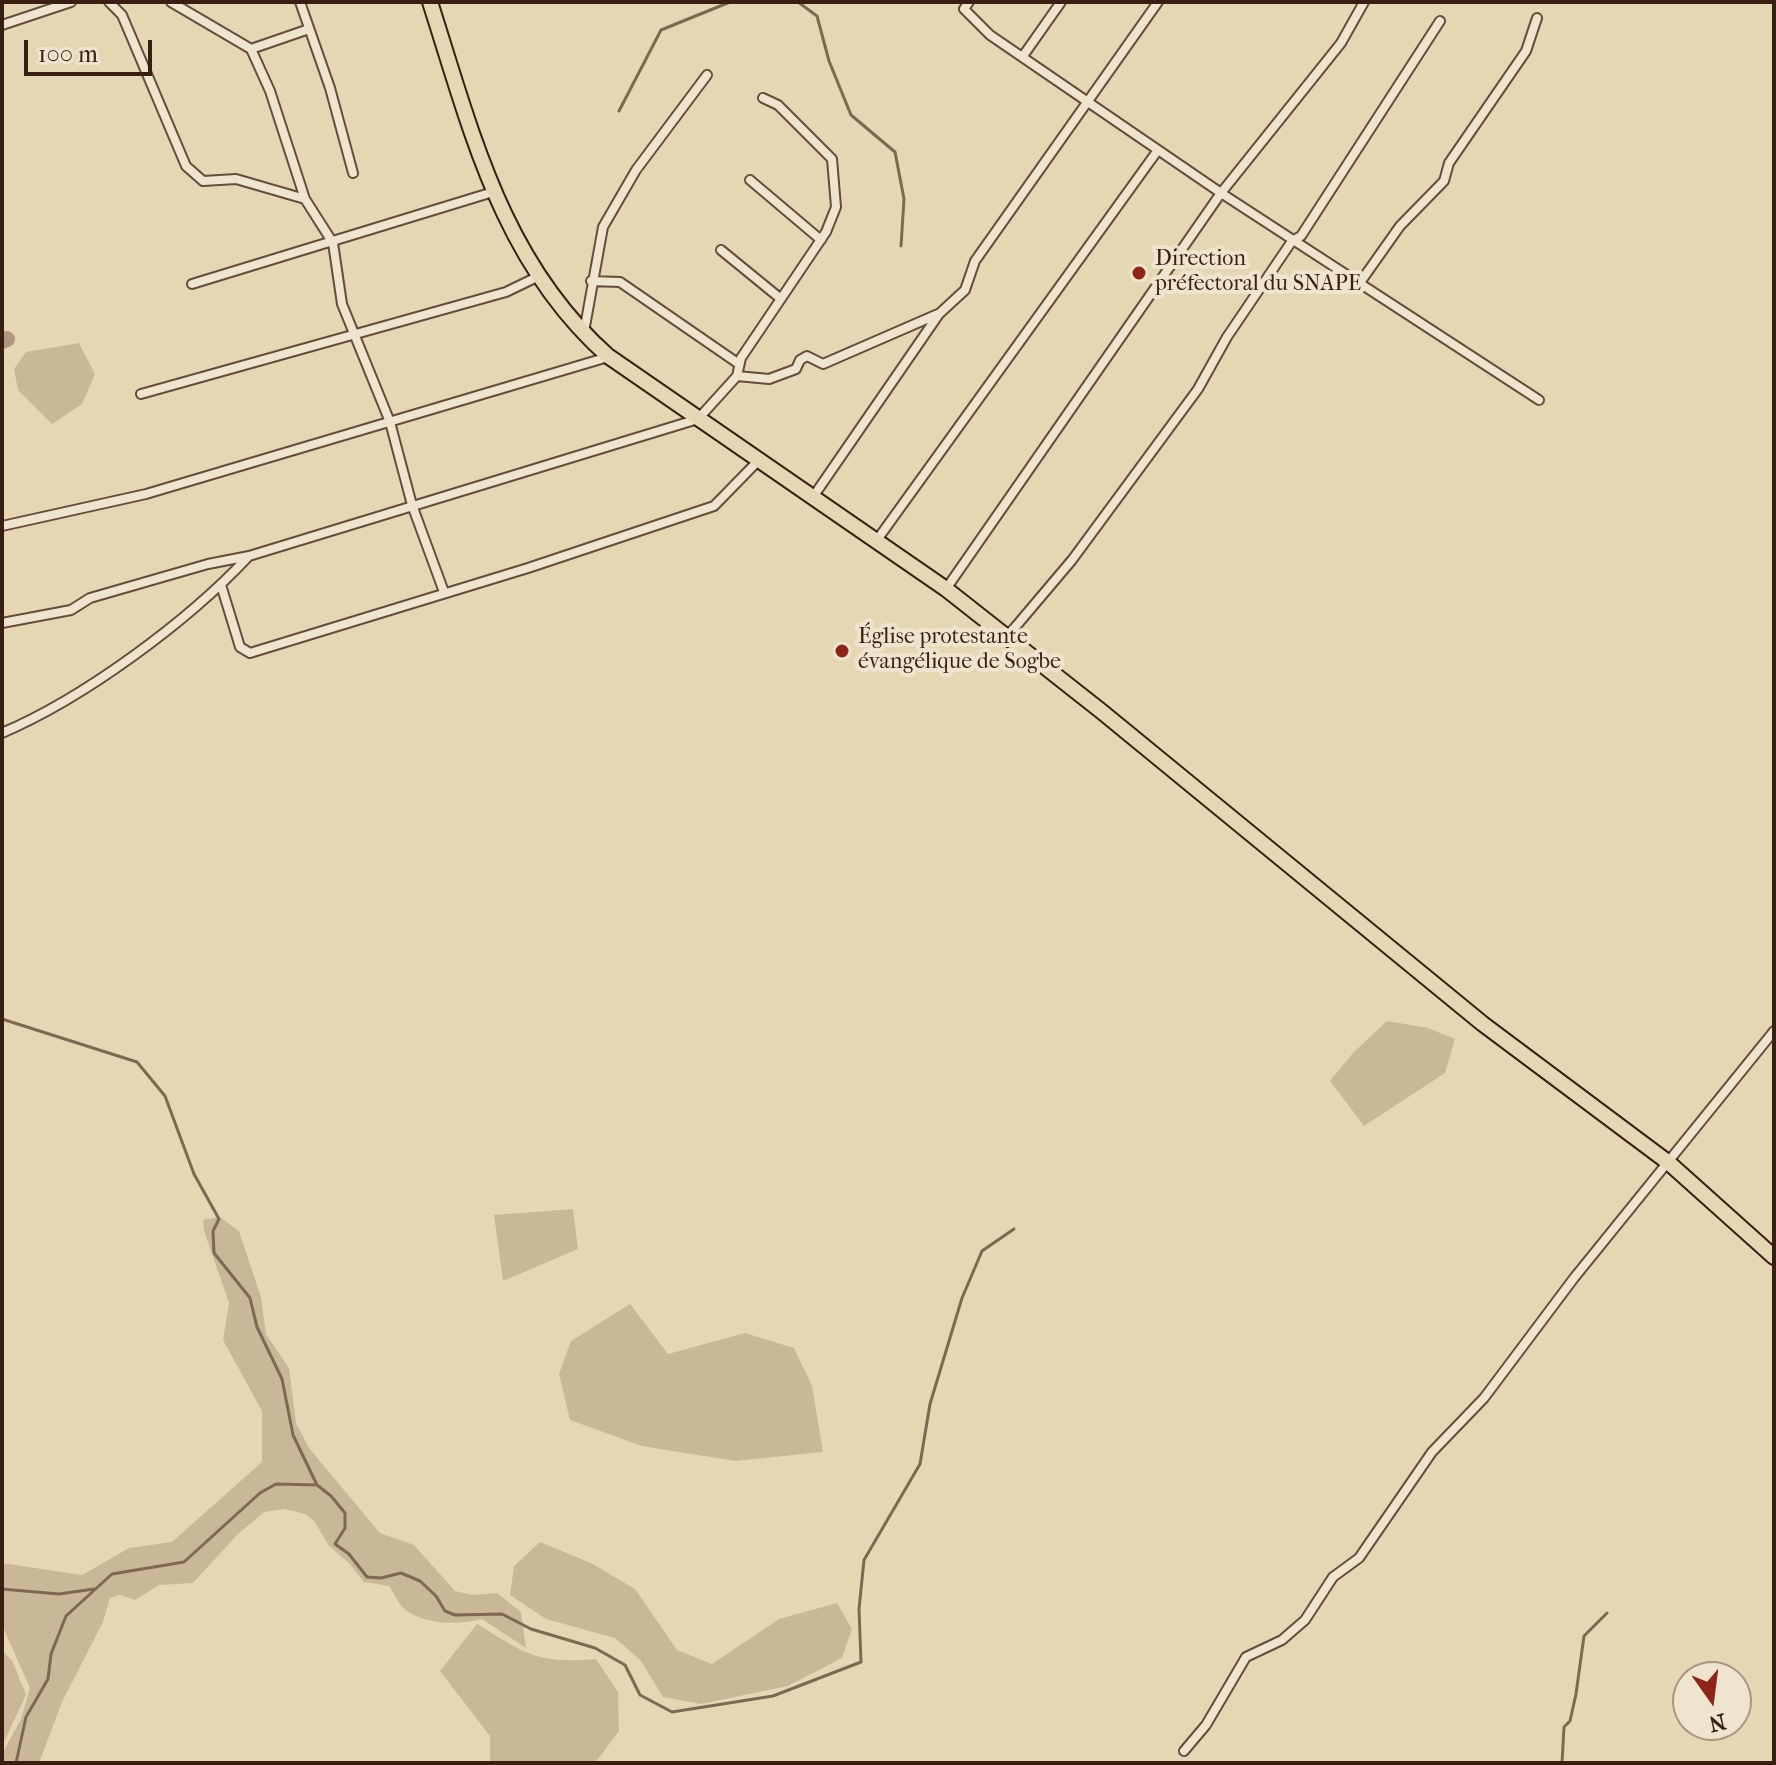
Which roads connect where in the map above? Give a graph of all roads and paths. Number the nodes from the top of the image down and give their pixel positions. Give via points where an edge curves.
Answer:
1 (71, 2) edge
2 (109, 2) edge
3 (171, 2) edge
4 (300, 2) edge
5 (430, 2) edge
6 (969, 2) edge
7 (1061, 2) edge
8 (1158, 2) edge
9 (1364, 2) edge
10 (1537, 18) dead end
11 (1440, 21) dead end
12 (2, 25) edge
13 (309, 29) junction
14 (251, 49) junction
15 (1023, 56) junction
16 (707, 75) dead end
17 (763, 98) dead end
18 (1088, 103) junction
19 (1158, 150) junction
20 (353, 173) dead end
21 (750, 180) dead end
22 (493, 192) junction
23 (1221, 193) junction
24 (305, 199) junction
25 (821, 240) junction
26 (1292, 241) junction
27 (333, 243) junction
28 (721, 250) dead end
29 (537, 277) junction
30 (591, 281) junction
31 (192, 284) dead end
32 (1359, 284) junction
33 (781, 299) junction
34 (939, 314) junction
35 (353, 334) junction
36 (585, 335) junction
37 (608, 356) junction
38 (739, 364) junction
39 (737, 376) junction
40 (141, 394) dead end
41 (1539, 400) dead end
42 (698, 419) junction
43 (390, 422) junction
44 (759, 460) junction
45 (813, 497) junction
46 (412, 505) junction
47 (2, 526) edge
48 (877, 540) junction
49 (249, 556) junction
50 (221, 585) junction
51 (946, 589) junction
52 (444, 592) junction
53 (2, 623) edge
54 (1006, 638) junction
55 (2, 733) edge
56 (1774, 1031) edge
57 (1669, 1163) junction
58 (1774, 1257) edge
59 (1184, 1751) dead end

1 - 12 street
2 - 24 street via 122,15 186,166 203,181 236,179
3 - 14 street
4 - 13 street
5 - 22 highway
6 - 15 street via 964,9 990,35
7 - 15 street
8 - 18 street
9 - 23 street via 1341,43
10 - 32 street via 1526,51 1449,163 1444,181 1400,226
11 - 26 street via 1301,236
13 - 14 street
13 - 20 street
14 - 24 street
15 - 18 street
16 - 30 street via 636,170 603,227
17 - 25 street via 778,105 832,159 836,207
18 - 19 street
18 - 34 street via 975,261 965,290
19 - 23 street
19 - 48 street
21 - 25 street
22 - 27 street
22 - 29 highway
23 - 26 street
23 - 51 street
24 - 27 street
25 - 33 street
26 - 32 street
26 - 54 street via 1198,389 1072,560
27 - 31 street
27 - 35 street via 342,304
28 - 33 street
29 - 35 street via 506,292
29 - 36 highway
30 - 36 street
30 - 38 street via 620,282
32 - 41 street
33 - 38 street
34 - 39 street via 823,364 807,356 796,369 769,379
34 - 45 street
35 - 40 street
35 - 43 street
36 - 37 highway
37 - 42 highway
37 - 43 street
38 - 39 street
39 - 42 street
42 - 44 highway
42 - 46 street
43 - 46 street
43 - 47 street via 146,494
44 - 45 highway
44 - 52 street via 714,506
45 - 48 highway
46 - 49 street
46 - 52 street
48 - 51 highway
49 - 50 street
49 - 53 street via 90,598 71,610
50 - 52 street via 240,647 250,653
50 - 55 street via 115,666 37,718
51 - 54 highway
54 - 57 highway via 1483,1024
56 - 57 street
57 - 58 highway
57 - 59 street via 1484,1398 1432,1452 1359,1558 1333,1577 1305,1620 1282,1640 1246,1657 1206,1725

